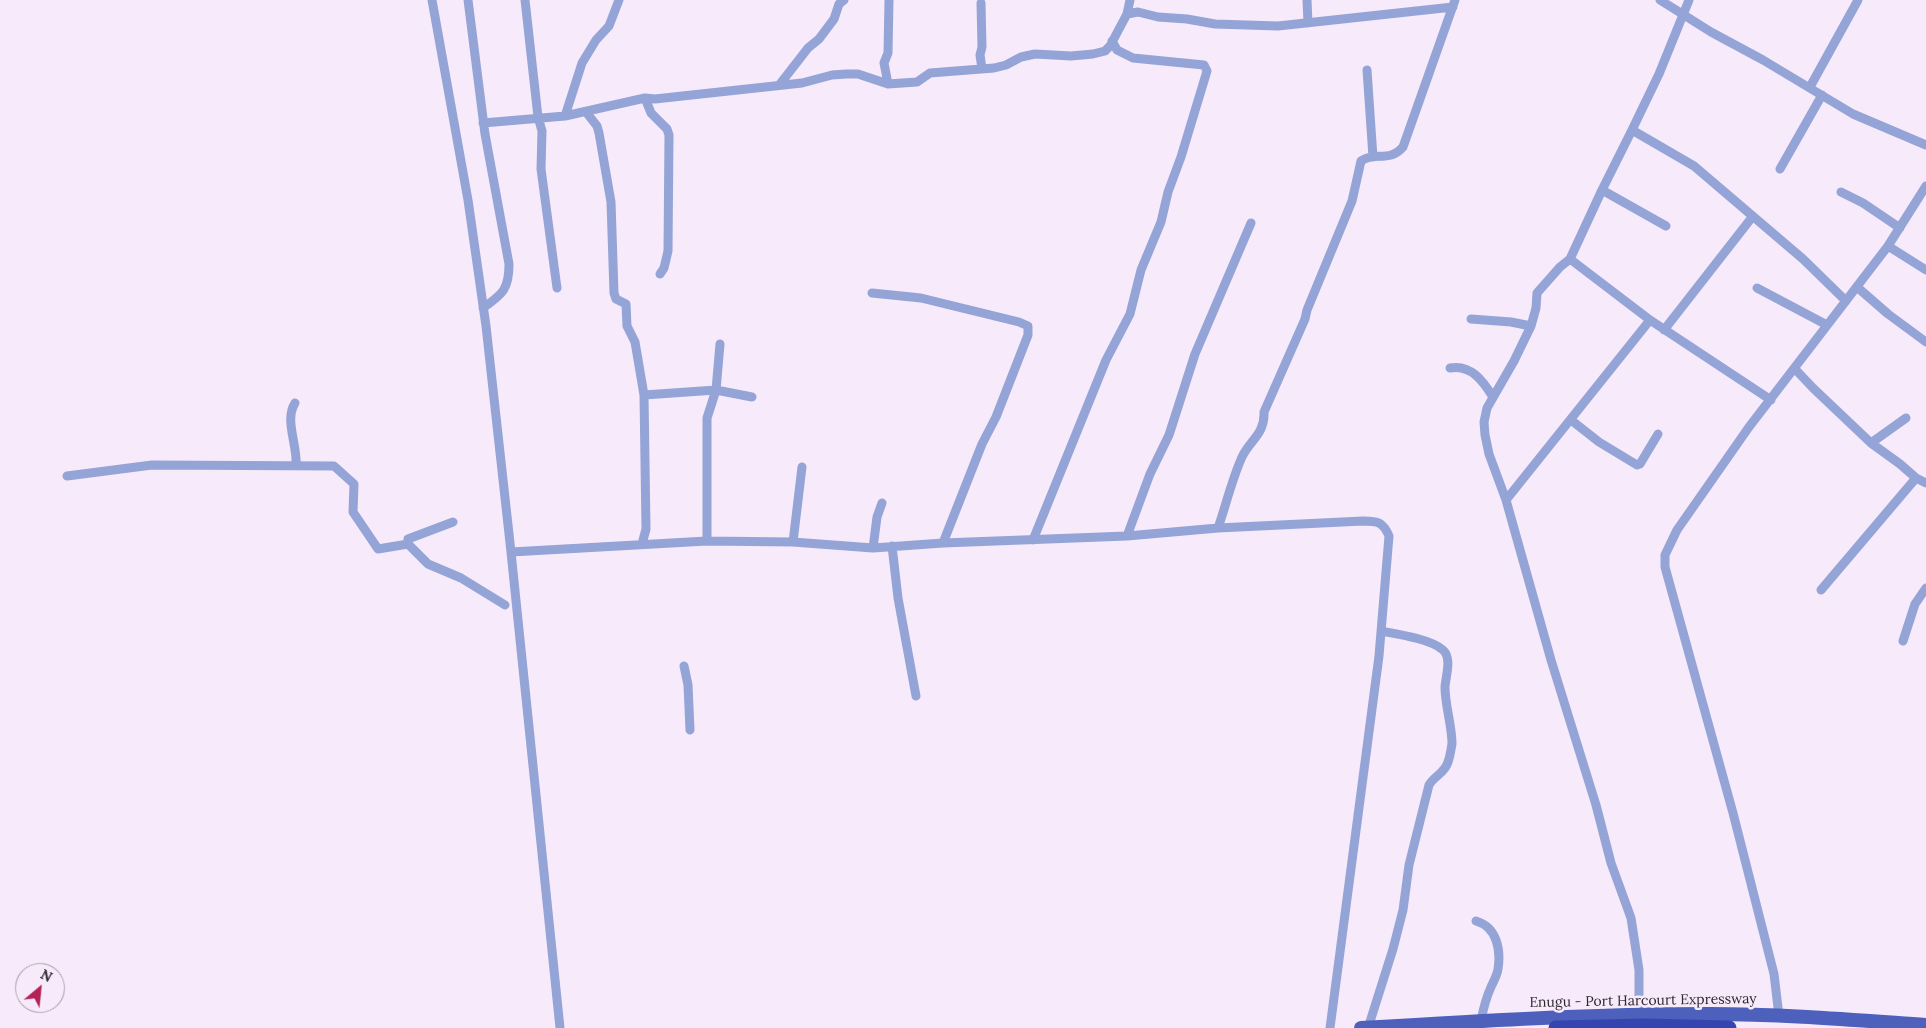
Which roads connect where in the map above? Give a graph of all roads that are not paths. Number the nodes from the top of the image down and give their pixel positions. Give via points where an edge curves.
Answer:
1 (432, 0) edge
2 (468, 0) edge
3 (525, 0) edge
4 (619, 0) edge
5 (844, 0) edge
6 (889, 0) edge
7 (1130, 0) edge
8 (1307, 0) edge
9 (1660, 0) edge
10 (1690, 0) edge
11 (1858, 0) edge
12 (981, 3) dead end
13 (1454, 4) edge
14 (1127, 14) junction
15 (1683, 14) junction
16 (1308, 23) junction
17 (1112, 41) junction
18 (1117, 50) junction
19 (1105, 51) junction
20 (982, 69) junction
21 (1367, 70) dead end
22 (780, 84) junction
23 (888, 84) junction
24 (1810, 87) junction
25 (1822, 95) junction
26 (645, 98) junction
27 (586, 112) junction
28 (565, 116) junction
29 (539, 120) junction
30 (484, 123) junction
31 (1632, 130) junction
32 (1926, 145) edge
33 (1373, 157) junction
34 (1780, 169) dead end
35 (1926, 186) edge
36 (1602, 190) junction
37 (1841, 192) dead end
38 (1753, 216) junction
39 (1251, 223) dead end
40 (1666, 226) dead end
41 (1900, 228) junction
42 (1888, 246) junction
43 (1570, 259) junction
44 (1926, 270) edge
45 (660, 274) dead end
46 (557, 288) dead end
47 (1757, 288) dead end
48 (1856, 288) junction
49 (872, 293) dead end
50 (1846, 301) junction
51 (483, 308) junction
52 (1471, 319) dead end
53 (1650, 320) junction
54 (1827, 325) junction
55 (1531, 326) junction
56 (1664, 330) junction
57 (1926, 342) edge
58 (720, 344) dead end
59 (1450, 368) dead end
60 (1795, 368) junction
61 (716, 390) junction
62 (644, 395) junction
63 (752, 397) dead end
64 (1493, 397) junction
65 (1771, 400) junction
66 (295, 402) dead end
67 (1906, 418) dead end
68 (1571, 420) junction
69 (1658, 434) dead end
70 (1871, 443) junction
71 (296, 466) junction
72 (802, 467) dead end
73 (67, 476) dead end
74 (1916, 478) junction
75 (1926, 483) edge
76 (1506, 500) junction
77 (882, 502) dead end
78 (453, 522) dead end
79 (1218, 528) junction
80 (1126, 536) junction
81 (1033, 540) junction
82 (707, 541) junction
83 (793, 542) junction
84 (943, 543) junction
85 (408, 544) junction
86 (642, 544) junction
87 (892, 546) junction
88 (873, 548) junction
89 (511, 552) junction
90 (1926, 588) edge
91 (1821, 590) dead end
92 (505, 605) dead end
93 (1381, 630) junction
94 (1904, 641) dead end
95 (684, 666) dead end
96 (916, 696) dead end
97 (690, 730) dead end
98 (1476, 921) dead end
99 (1639, 1015) junction
100 (1779, 1016) junction
101 (1480, 1021) junction
102 (1926, 1025) edge
103 (560, 1028) edge
104 (1330, 1028) edge
105 (1361, 1028) edge
106 (1368, 1028) edge
107 (1556, 1028) edge
108 (1729, 1028) edge

1 - 51 street via 468,200
2 - 30 street
3 - 29 street
4 - 28 street via 609,26 582,63
5 - 22 street via 819,39
6 - 23 street via 888,53 884,63
7 - 14 street
8 - 16 street
9 - 15 street
10 - 15 street
11 - 24 street
12 - 20 street
13 - 16 street
13 - 33 street via 1403,147 1397,154
14 - 16 street via 1138,12 1224,24 1278,26
14 - 17 street
15 - 24 street
15 - 31 street
17 - 18 street
17 - 19 street
18 - 19 street
18 - 81 street via 1133,58 1204,66 1206,71 1161,222 1141,270 1130,314 1106,360
19 - 20 street via 1071,56 1021,56 1006,65
20 - 23 street via 930,74 917,82
21 - 33 street
22 - 23 street via 858,74
22 - 26 street
24 - 25 street
25 - 32 street via 1853,114
25 - 34 street
26 - 27 street
26 - 45 street via 651,114 664,124 669,135 668,251
27 - 28 street
27 - 62 street via 599,132 611,202 614,289 616,299 626,304 627,326 636,342
28 - 29 street
29 - 30 street
29 - 46 street via 541,168
30 - 51 street via 506,242 509,276 500,296
31 - 36 street
31 - 38 street via 1694,166
33 - 79 street via 1361,161 1352,201 1306,319 1264,412 1260,432 1243,455
35 - 41 street
36 - 40 street
36 - 43 street
37 - 41 street
38 - 50 street
38 - 56 street
39 - 80 street via 1195,354 1169,435
41 - 42 street
42 - 44 street
42 - 48 street
43 - 53 street
43 - 55 street via 1537,293
47 - 54 street
48 - 50 street
48 - 57 street
49 - 84 street via 921,298 1028,326 996,416
50 - 54 street
51 - 89 street
52 - 55 street
53 - 56 street
53 - 68 street
54 - 60 street
55 - 64 street
56 - 65 street
58 - 61 street
59 - 64 street via 1471,370
60 - 65 street
60 - 70 street
61 - 62 street
61 - 63 street
61 - 82 street via 707,418
62 - 86 street via 646,529
64 - 76 street via 1486,415 1485,435
65 - 100 street via 1676,530 1665,555 1774,974
66 - 71 street via 290,418
67 - 70 street
68 - 69 street via 1636,466
68 - 76 street
70 - 74 street
71 - 73 street via 152,465
71 - 85 street via 334,466 354,484 353,512 378,549
72 - 83 street
74 - 75 street
74 - 91 street
76 - 99 street via 1611,864 1631,918 1639,970
77 - 88 street
78 - 85 street via 408,539
79 - 80 street
79 - 93 street via 1363,521 1385,527 1389,536
80 - 81 street
81 - 84 street
82 - 83 street
82 - 86 street
83 - 88 street
84 - 87 street
85 - 92 street via 428,564 461,578
86 - 89 street
87 - 88 street
87 - 96 street
89 - 103 street
90 - 94 street via 1915,604
93 - 104 street
93 - 106 street via 1426,642 1445,652 1452,744 1444,771 1429,785 1409,865 1404,910
95 - 97 street
98 - 101 street via 1492,930 1497,941 1498,969
99 - 100 main road, Enugu - Port Harcourt Expressway
99 - 101 main road, Enugu - Port Harcourt Expressway
100 - 102 main road, Enugu - Port Harcourt Expressway
101 - 106 main road, Enugu - Port Harcourt Expressway
105 - 106 main road, Enugu - Port Harcourt Expressway
107 - 108 highway, Enugu - Port Harcourt Expressway

